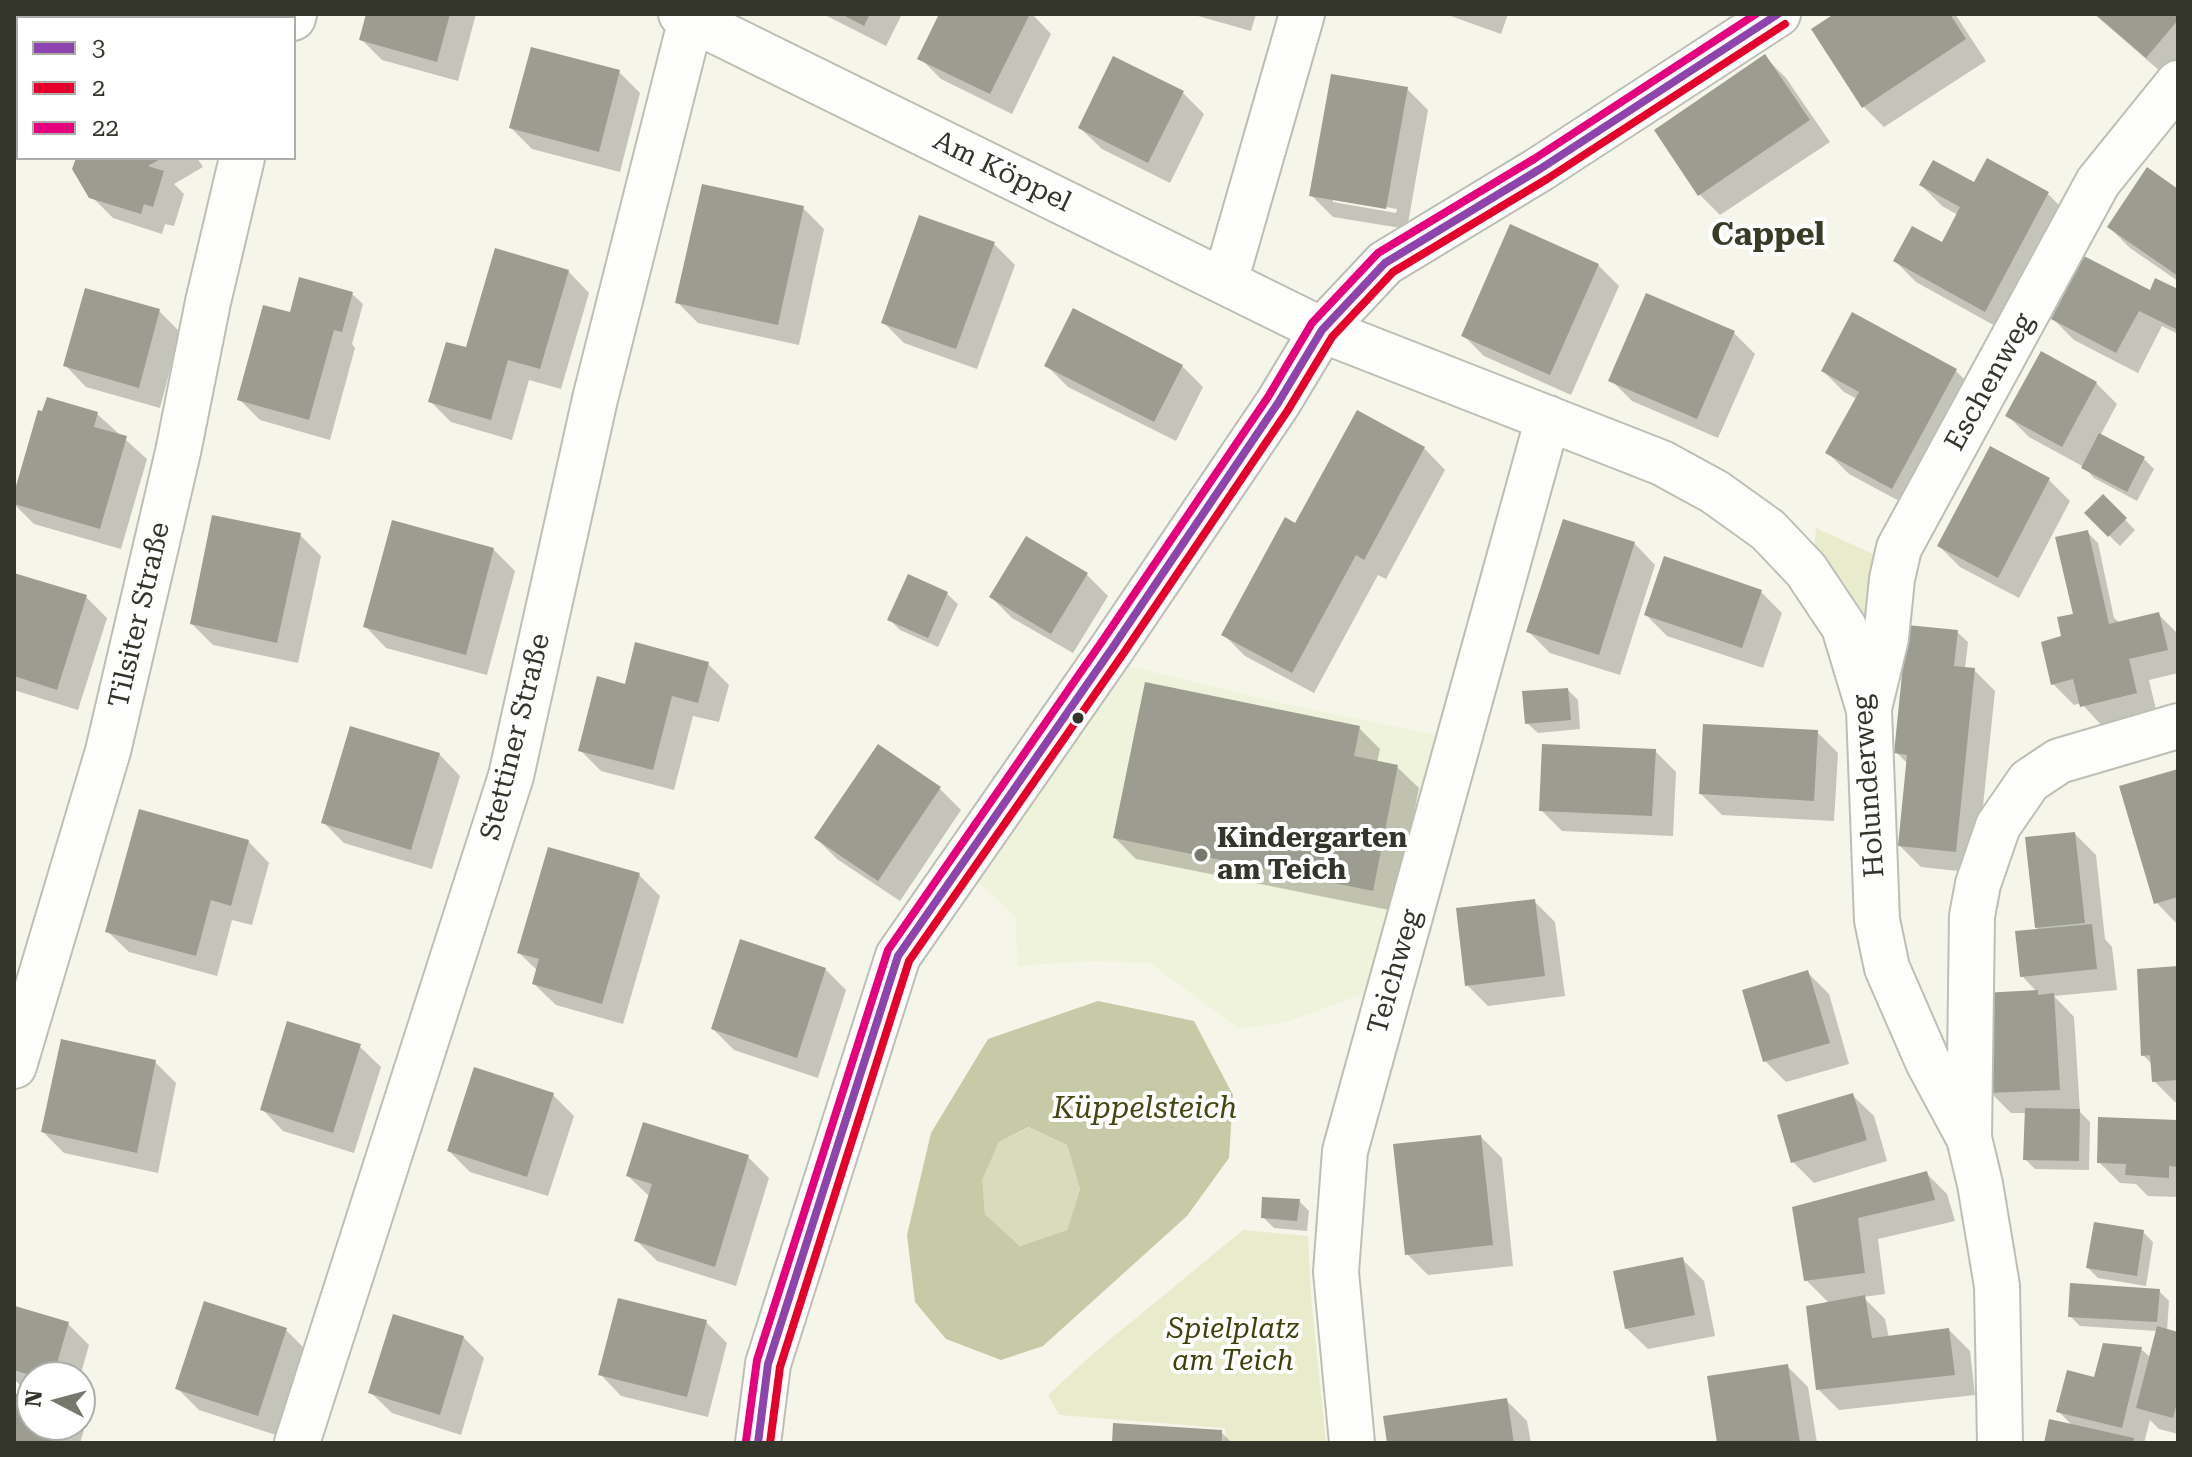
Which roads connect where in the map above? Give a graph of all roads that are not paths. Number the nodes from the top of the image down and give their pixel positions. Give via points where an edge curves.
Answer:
1 (1302, 14) edge
2 (1778, 14) edge
3 (686, 16) edge
4 (2178, 83) edge
5 (242, 160) edge
6 (1225, 282) junction
7 (1322, 330) junction
8 (1548, 418) junction
9 (1869, 710) junction
10 (2178, 726) edge
11 (14, 1066) edge
12 (1969, 1138) junction
13 (297, 1443) edge
14 (758, 1443) edge
15 (1352, 1443) edge
16 (2000, 1443) edge

1 - 6 street
2 - 7 street via 1385,263
3 - 6 street, Am Köppel
3 - 13 street, Stettiner Straße via 511,776
4 - 9 street, Eschenweg via 2098,182 1899,548
5 - 11 street, Tilsiter Straße via 108,751
6 - 7 street, Am Köppel
7 - 8 street, Holunderweg
7 - 14 street via 1148,596 898,956 768,1364
8 - 9 street, Holunderweg via 1667,465 1768,530 1806,570 1844,627
8 - 15 street, Teichweg via 1345,1151 1336,1272
9 - 12 street, Holunderweg via 1877,920 1887,968
10 - 12 street via 2059,761 2029,781 1998,826 1972,916
12 - 16 street, Holunderweg via 1997,1286

